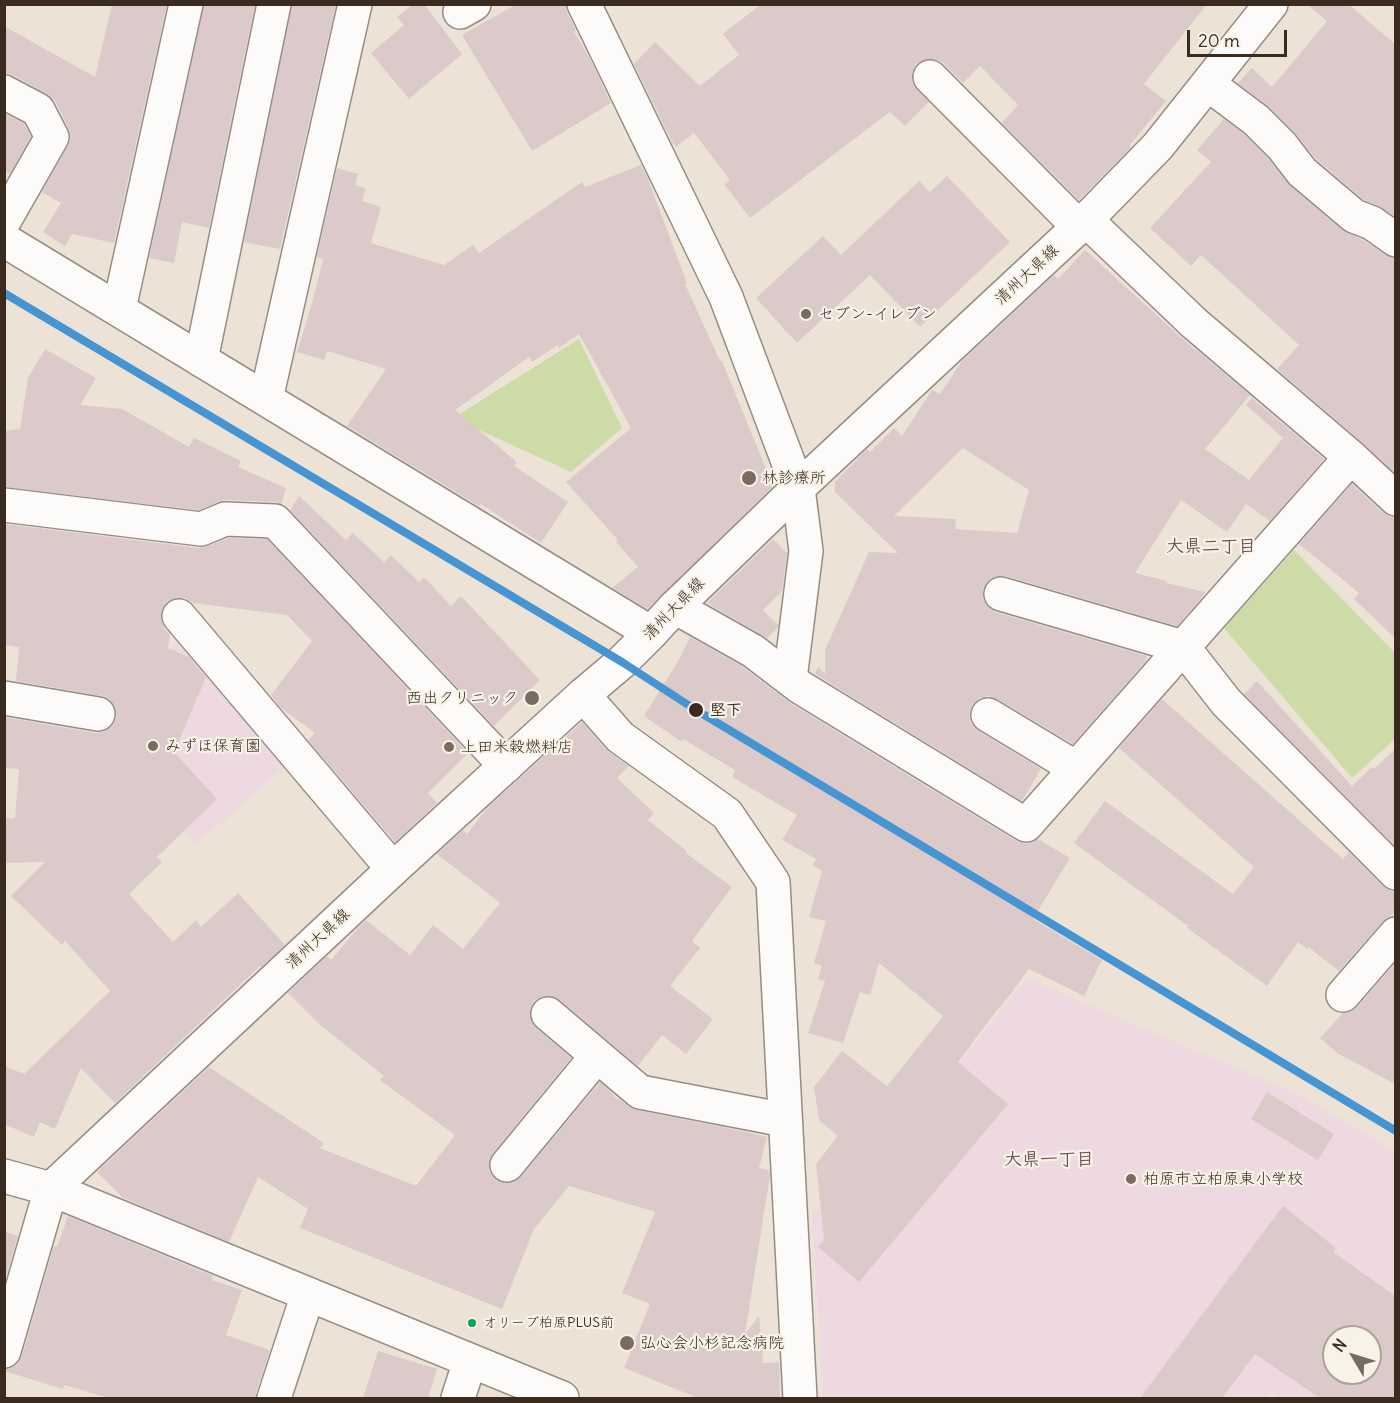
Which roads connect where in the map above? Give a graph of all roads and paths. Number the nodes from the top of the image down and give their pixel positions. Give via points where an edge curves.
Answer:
1 (186, 4) edge
2 (273, 4) edge
3 (355, 4) edge
4 (584, 4) edge
5 (1271, 4) edge
6 (930, 77) dead end
7 (1208, 84) junction
8 (4, 92) edge
9 (4, 221) edge
10 (1082, 224) junction
11 (4, 240) edge
12 (1395, 240) edge
13 (119, 309) junction
14 (201, 360) junction
15 (266, 399) junction
16 (1351, 457) junction
17 (798, 488) junction
18 (1395, 499) edge
19 (4, 505) edge
20 (1001, 594) dead end
21 (675, 607) junction
22 (179, 616) dead end
23 (651, 633) junction
24 (1183, 647) junction
25 (790, 679) junction
26 (583, 695) junction
27 (4, 698) edge
28 (98, 714) dead end
29 (988, 715) dead end
30 (506, 766) junction
31 (1076, 768) junction
32 (393, 869) junction
33 (1395, 873) edge
34 (1395, 933) edge
35 (1343, 995) dead end
36 (548, 1014) dead end
37 (597, 1056) junction
38 (785, 1120) junction
39 (507, 1165) dead end
40 (4, 1176) edge
41 (51, 1189) junction
42 (308, 1294) junction
43 (4, 1351) edge
44 (470, 1361) junction
45 (274, 1398) edge
46 (458, 1398) edge
47 (562, 1398) edge
48 (800, 1398) edge

1 - 13 street
2 - 14 street
3 - 15 street
4 - 17 street via 726,297
5 - 7 street, 清州大県線
6 - 10 street
7 - 10 street, 清州大県線 via 1158,146
7 - 12 street via 1256,120 1302,172 1354,216 1372,223
8 - 9 street via 38,110 52,137
10 - 16 street
10 - 17 street, 清州大県線
11 - 13 street
13 - 14 street
14 - 15 street
15 - 23 street
16 - 18 street
16 - 24 street
17 - 21 street, 清州大県線
17 - 25 street via 806,551
19 - 30 street via 201,529 225,519 274,521
20 - 24 street
21 - 23 street, 清州大県線
21 - 25 street via 753,651
22 - 32 street
23 - 26 street, 清州大県線
24 - 31 street
24 - 33 street via 1226,702
25 - 31 street via 1026,825
26 - 30 street, 清州大県線
26 - 38 street via 620,737 727,814 772,882
27 - 28 street
29 - 31 street
30 - 32 street, 清州大県線
32 - 41 street, 清州大県線
34 - 35 street
36 - 37 street
37 - 38 street via 640,1092
37 - 39 street
38 - 48 street
40 - 41 street
41 - 42 street
41 - 43 street
42 - 44 street
42 - 45 street
44 - 46 street
44 - 47 street

